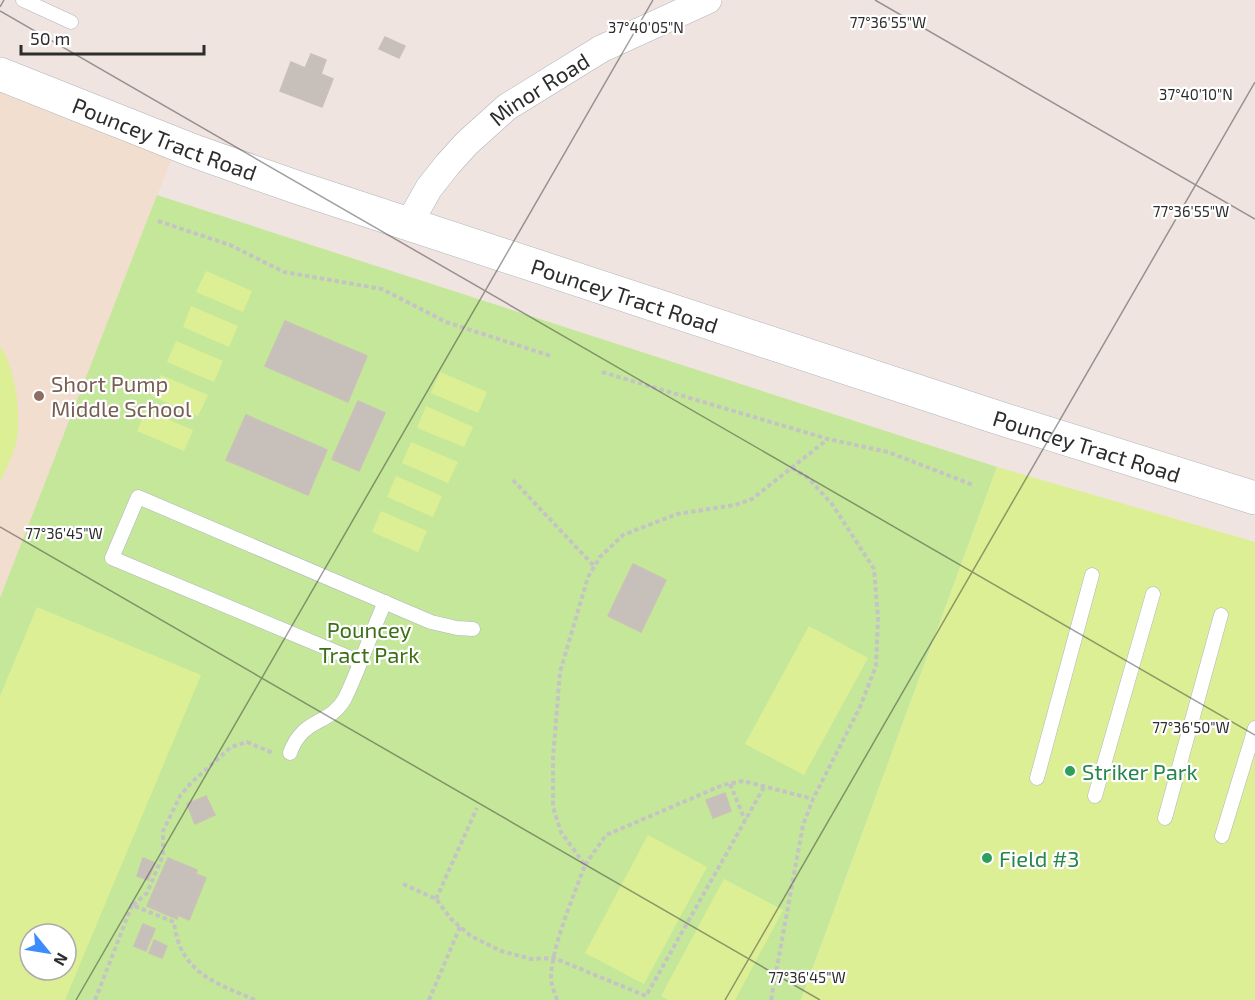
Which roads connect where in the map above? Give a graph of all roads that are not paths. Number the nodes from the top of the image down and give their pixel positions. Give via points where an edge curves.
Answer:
1 (23, 0) edge
2 (708, 0) edge
3 (70, 22) dead end
4 (0, 74) edge
5 (408, 225) junction
6 (1255, 498) edge
7 (1092, 575) dead end
8 (1153, 594) dead end
9 (385, 602) junction
10 (1221, 615) dead end
11 (473, 629) dead end
12 (360, 662) junction
13 (1255, 728) edge
14 (283, 754) road end
15 (1037, 778) dead end
16 (1095, 796) dead end
17 (1165, 818) dead end
18 (1222, 836) dead end

1 - 3 lane
2 - 5 street, Minor Road via 601,49 507,107 447,164
4 - 5 main road, Pouncey Tract Road via 194,152
5 - 6 main road, Pouncey Tract Road
7 - 15 lane
8 - 16 lane
9 - 11 lane via 442,626
9 - 12 lane
9 - 12 lane via 138,497 112,558
10 - 17 lane
12 - 14 lane via 339,707 308,726
13 - 18 lane

